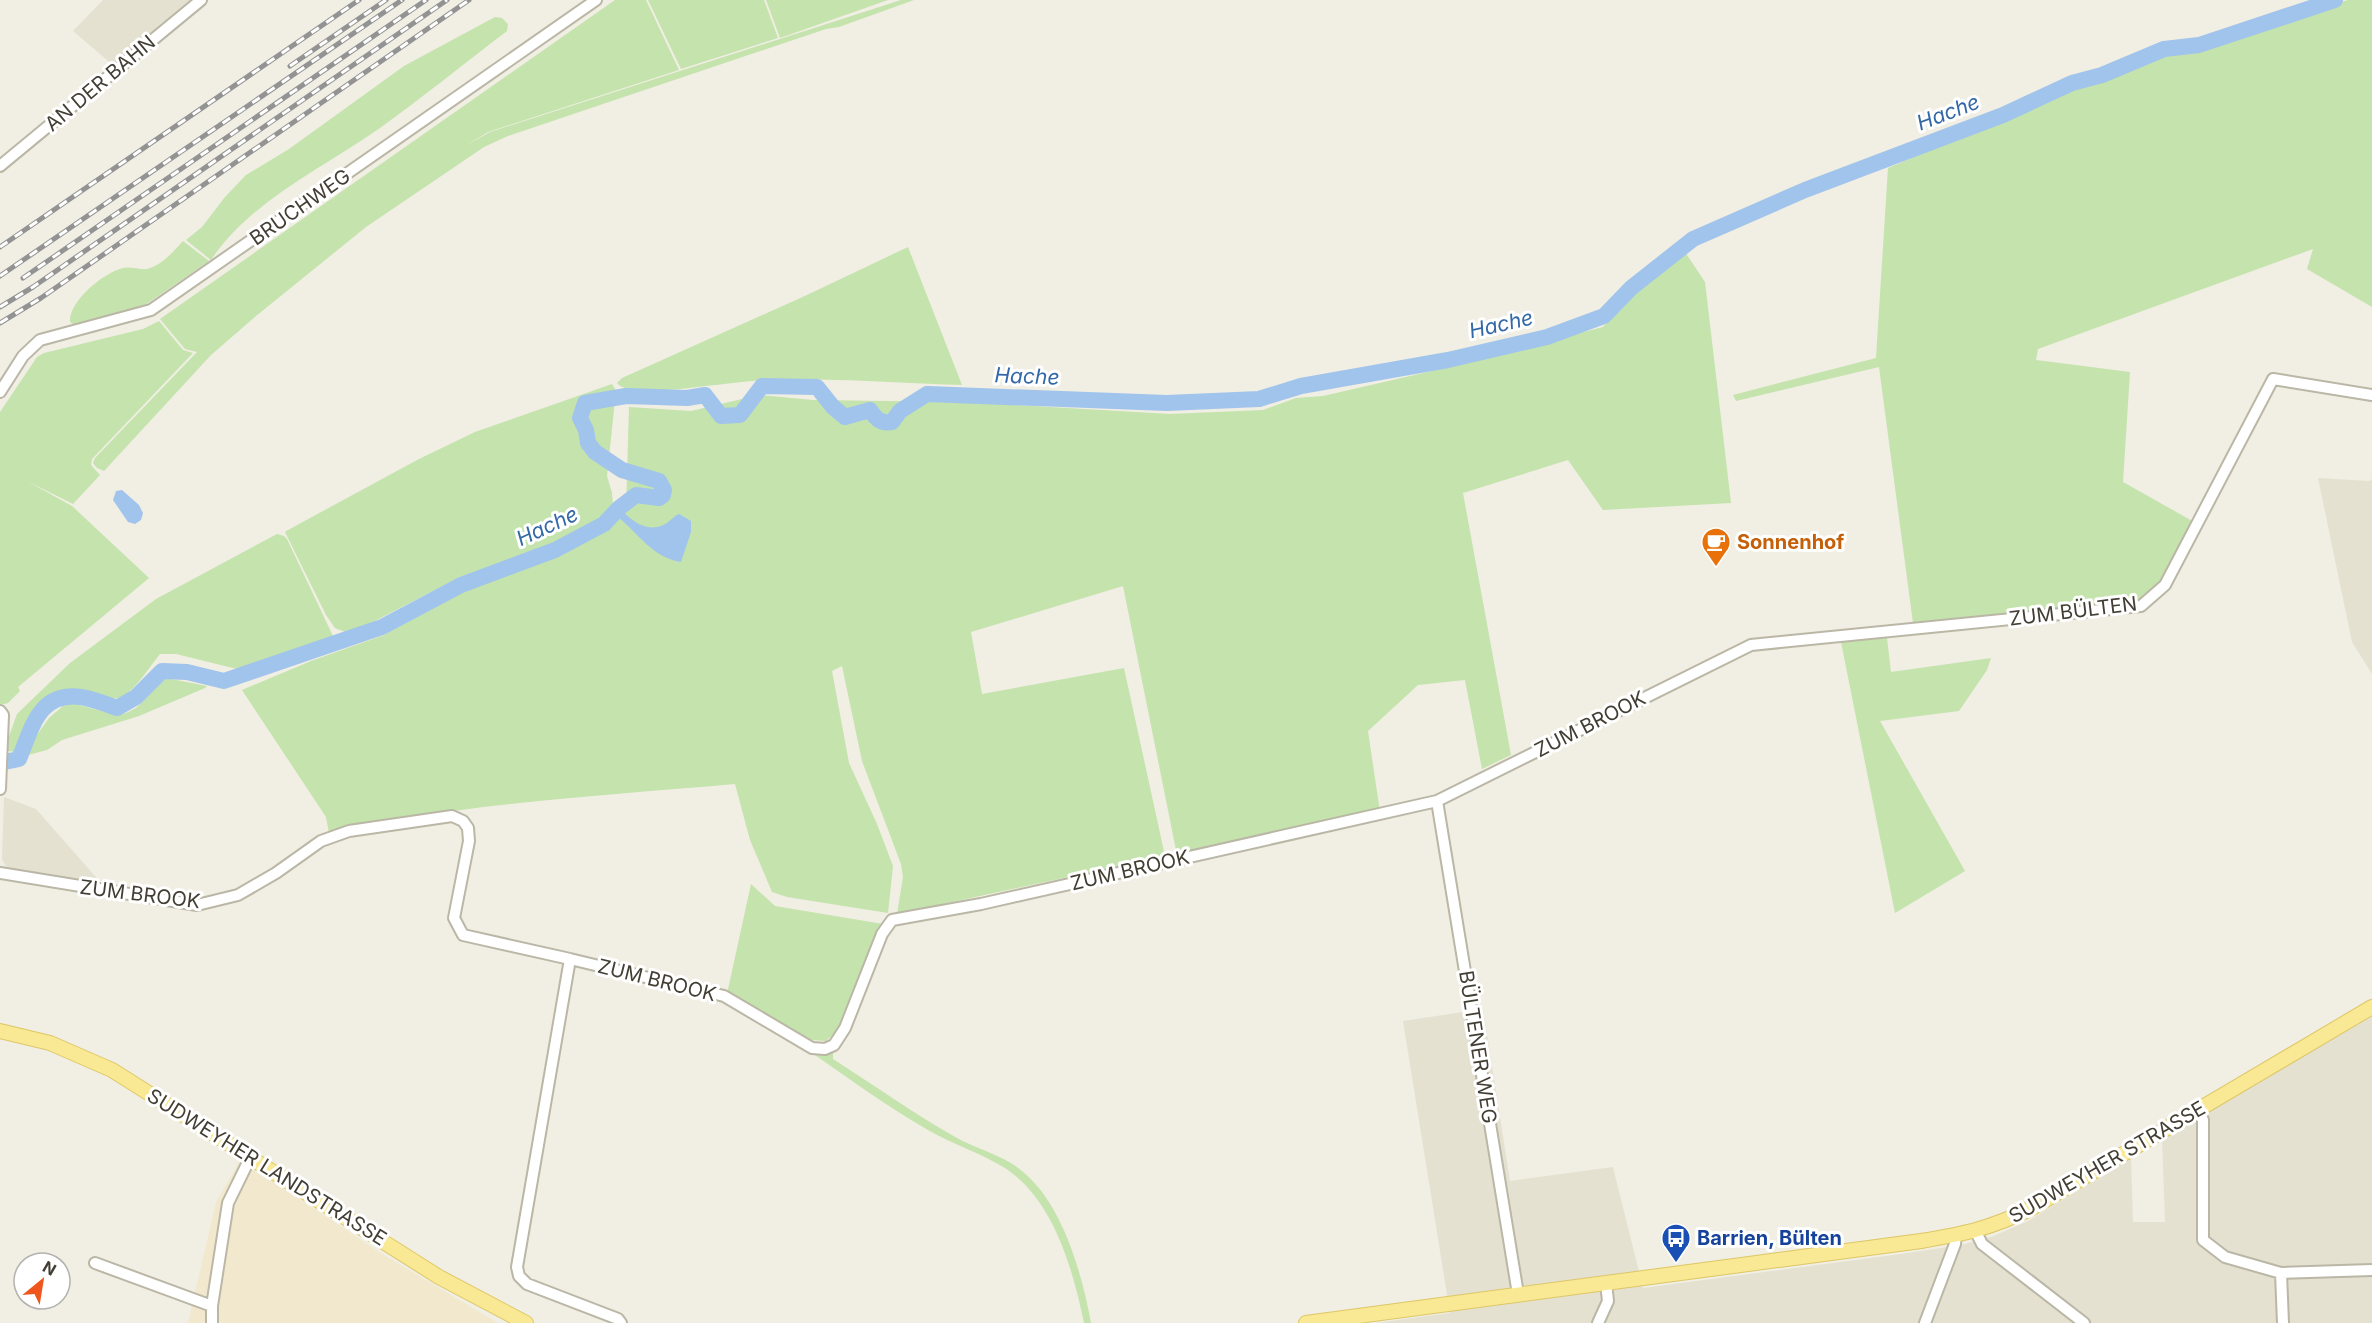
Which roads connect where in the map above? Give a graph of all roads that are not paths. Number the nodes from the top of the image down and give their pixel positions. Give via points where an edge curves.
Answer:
1 (201, 0) edge
2 (596, 0) edge
3 (0, 166) edge
4 (0, 392) edge
5 (2372, 395) edge
6 (1751, 645) joint
7 (0, 711) edge
8 (1, 773) edge
9 (0, 789) edge
10 (1437, 801) junction
11 (0, 873) edge
12 (570, 958) junction
13 (2372, 1007) edge
14 (0, 1031) edge
15 (2198, 1110) junction
16 (251, 1156) junction
17 (1976, 1232) junction
18 (1956, 1236) junction
19 (95, 1263) dead end
20 (2372, 1270) edge
21 (2281, 1273) junction
22 (1606, 1283) junction
23 (1518, 1294) junction
24 (212, 1306) junction
25 (212, 1323) edge
26 (526, 1323) edge
27 (621, 1323) edge
28 (1306, 1323) edge
29 (1599, 1323) edge
30 (1925, 1323) edge
31 (2084, 1323) edge
32 (2283, 1323) edge

1 - 3 street, AN DER BAHN
2 - 4 street, BRUCHWEG via 151,310 40,340
5 - 6 street, ZUM BÜLTEN via 2272,379 2165,585 2141,606
6 - 10 street, ZUM BROOK
7 - 8 street
8 - 9 street
10 - 12 street, ZUM BROOK via 981,904 892,920 882,934 845,1028 834,1045 825,1049 812,1048 724,996
10 - 23 street, BÜLTENER WEG
11 - 12 street, ZUM BROOK via 197,905 238,896 321,841 349,831 452,816 468,828 454,918 463,935
12 - 27 street, ZUM BROOK via 517,1267 526,1284 618,1318
13 - 15 main road, SUDWEYHER STRASSE
14 - 16 main road, SUDWEYHER LANDSTRASSE via 50,1043 112,1070
15 - 17 main road, SUDWEYHER STRASSE via 2032,1208
15 - 21 street via 2203,1120 2203,1240 2225,1257
16 - 24 street via 228,1203
16 - 26 main road, SUDWEYHER LANDSTRASSE via 439,1277
17 - 18 main road, SUDWEYHER STRASSE
17 - 31 street via 1982,1244
18 - 22 main road, SUDWEYHER STRASSE
18 - 30 street
19 - 24 street
20 - 21 street
21 - 32 street
22 - 23 main road
22 - 29 street via 1608,1301
23 - 28 main road
24 - 25 street

